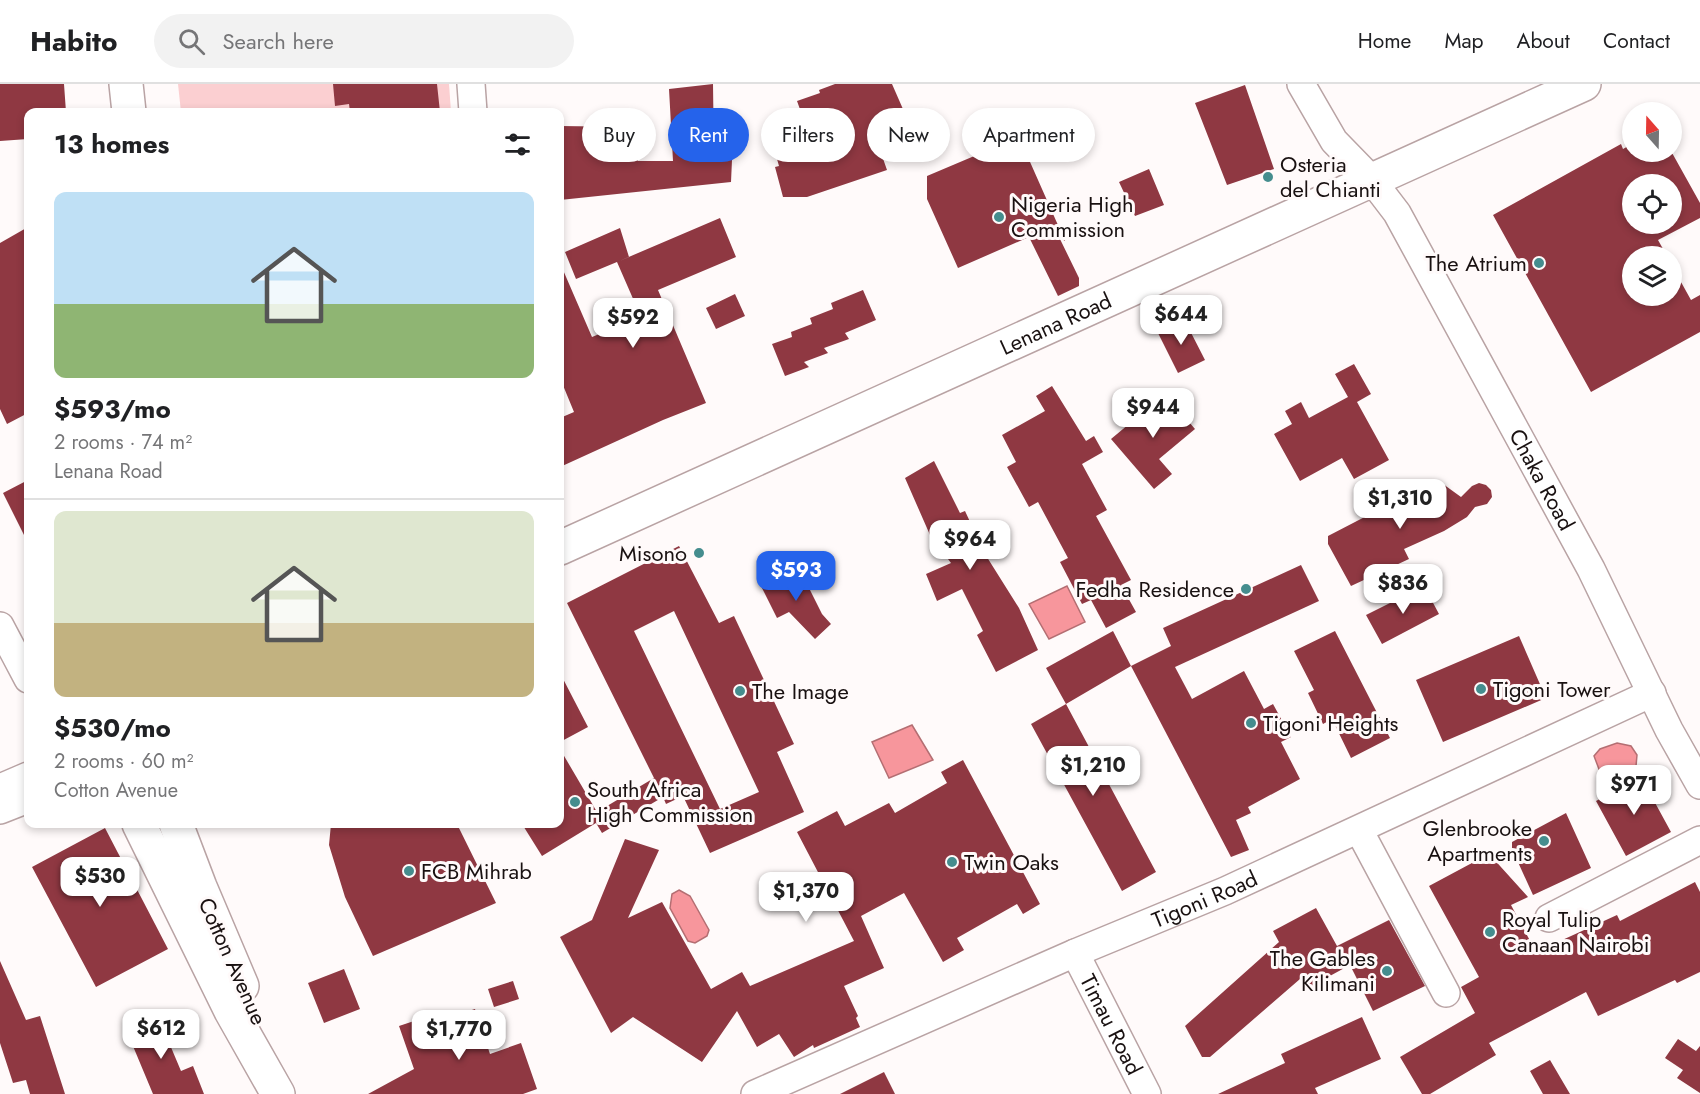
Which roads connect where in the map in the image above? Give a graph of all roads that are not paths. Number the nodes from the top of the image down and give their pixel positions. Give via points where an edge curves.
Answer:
1 (126, 84) edge
2 (471, 84) edge
3 (1301, 84) edge
4 (1584, 84) edge
5 (129, 108) edge
6 (473, 108) edge
7 (1371, 179) junction
8 (564, 546) edge
9 (0, 626) edge
10 (24, 671) edge
11 (1652, 693) junction
12 (24, 778) edge
13 (1700, 785) edge
14 (0, 788) edge
15 (24, 801) edge
16 (0, 810) edge
17 (141, 828) edge
18 (178, 828) edge
19 (1359, 830) junction
20 (1700, 840) edge
21 (1549, 918) dead end
22 (1075, 953) junction
23 (1446, 993) dead end
24 (278, 1094) edge
25 (298, 1094) edge
26 (755, 1094) edge
27 (1147, 1094) edge

1 - 5 street
2 - 6 street
3 - 7 street, Chaka Road via 1334,141
4 - 7 street, Lenana Road
7 - 8 street, Lenana Road
7 - 11 street, Chaka Road via 1396,213 1546,485
9 - 10 street
11 - 13 street, Chaka Road
11 - 19 street, Tigoni Road
12 - 14 street
15 - 16 street
17 - 24 street, Cotton Avenue via 231,1011
18 - 25 street, Cotton Avenue via 235,973
19 - 22 street, Tigoni Road
19 - 23 street
20 - 21 street
22 - 26 street, Tigoni Road
22 - 27 street, Timau Road

